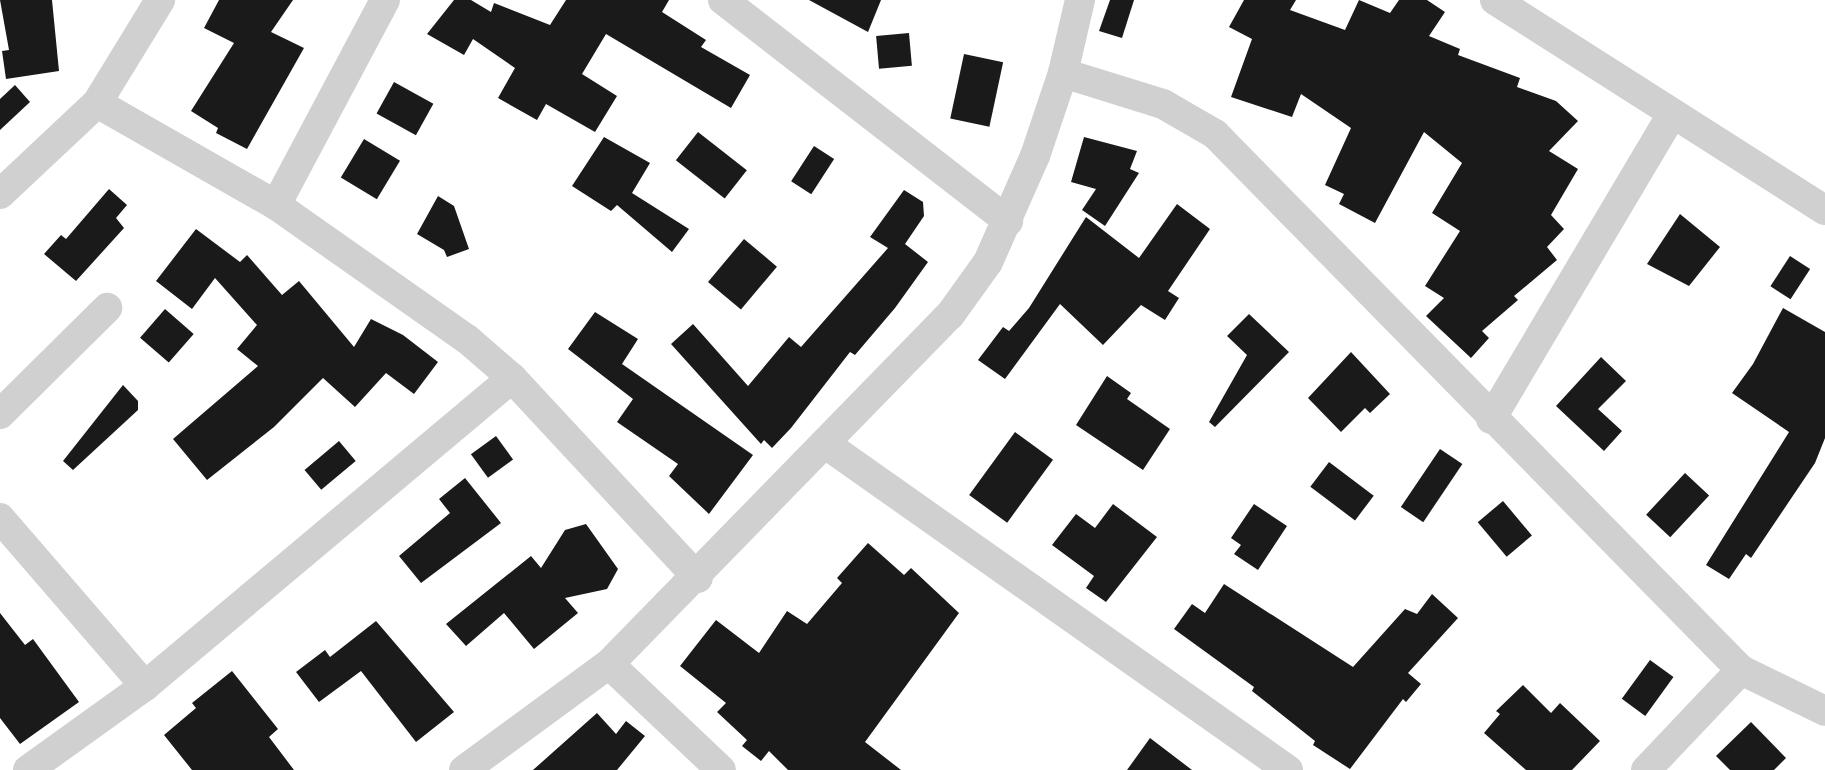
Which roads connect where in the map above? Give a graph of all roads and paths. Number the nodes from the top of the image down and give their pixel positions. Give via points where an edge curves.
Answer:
1 (160, 0) edge
2 (384, 0) edge
3 (723, 0) edge
4 (1080, 0) edge
5 (1495, 0) edge
6 (1063, 73) junction
7 (97, 103) junction
8 (1671, 116) junction
9 (0, 194) edge
10 (276, 205) junction
11 (1825, 210) edge
12 (1008, 221) junction
13 (107, 308) dead end
14 (512, 378) junction
15 (0, 414) edge
16 (1492, 419) junction
17 (827, 445) junction
18 (0, 518) edge
19 (698, 578) junction
20 (610, 664) junction
21 (1741, 670) junction
22 (145, 686) junction
23 (1825, 711) edge
24 (28, 770) edge
25 (464, 770) edge
26 (721, 770) edge
27 (1287, 770) edge
28 (1646, 770) edge

1 - 7 street
2 - 10 street
3 - 12 street
4 - 6 street
5 - 8 street
6 - 12 street
6 - 16 street via 1163,104 1215,134
7 - 9 street
7 - 10 street
8 - 11 street
8 - 16 street
10 - 14 street via 467,339
12 - 17 street via 988,262 950,315
13 - 15 street
14 - 19 street
14 - 22 street
16 - 21 street
17 - 19 street
17 - 27 street
18 - 22 street
19 - 20 street
20 - 25 street
20 - 26 street
21 - 23 street
21 - 28 street
22 - 24 street

